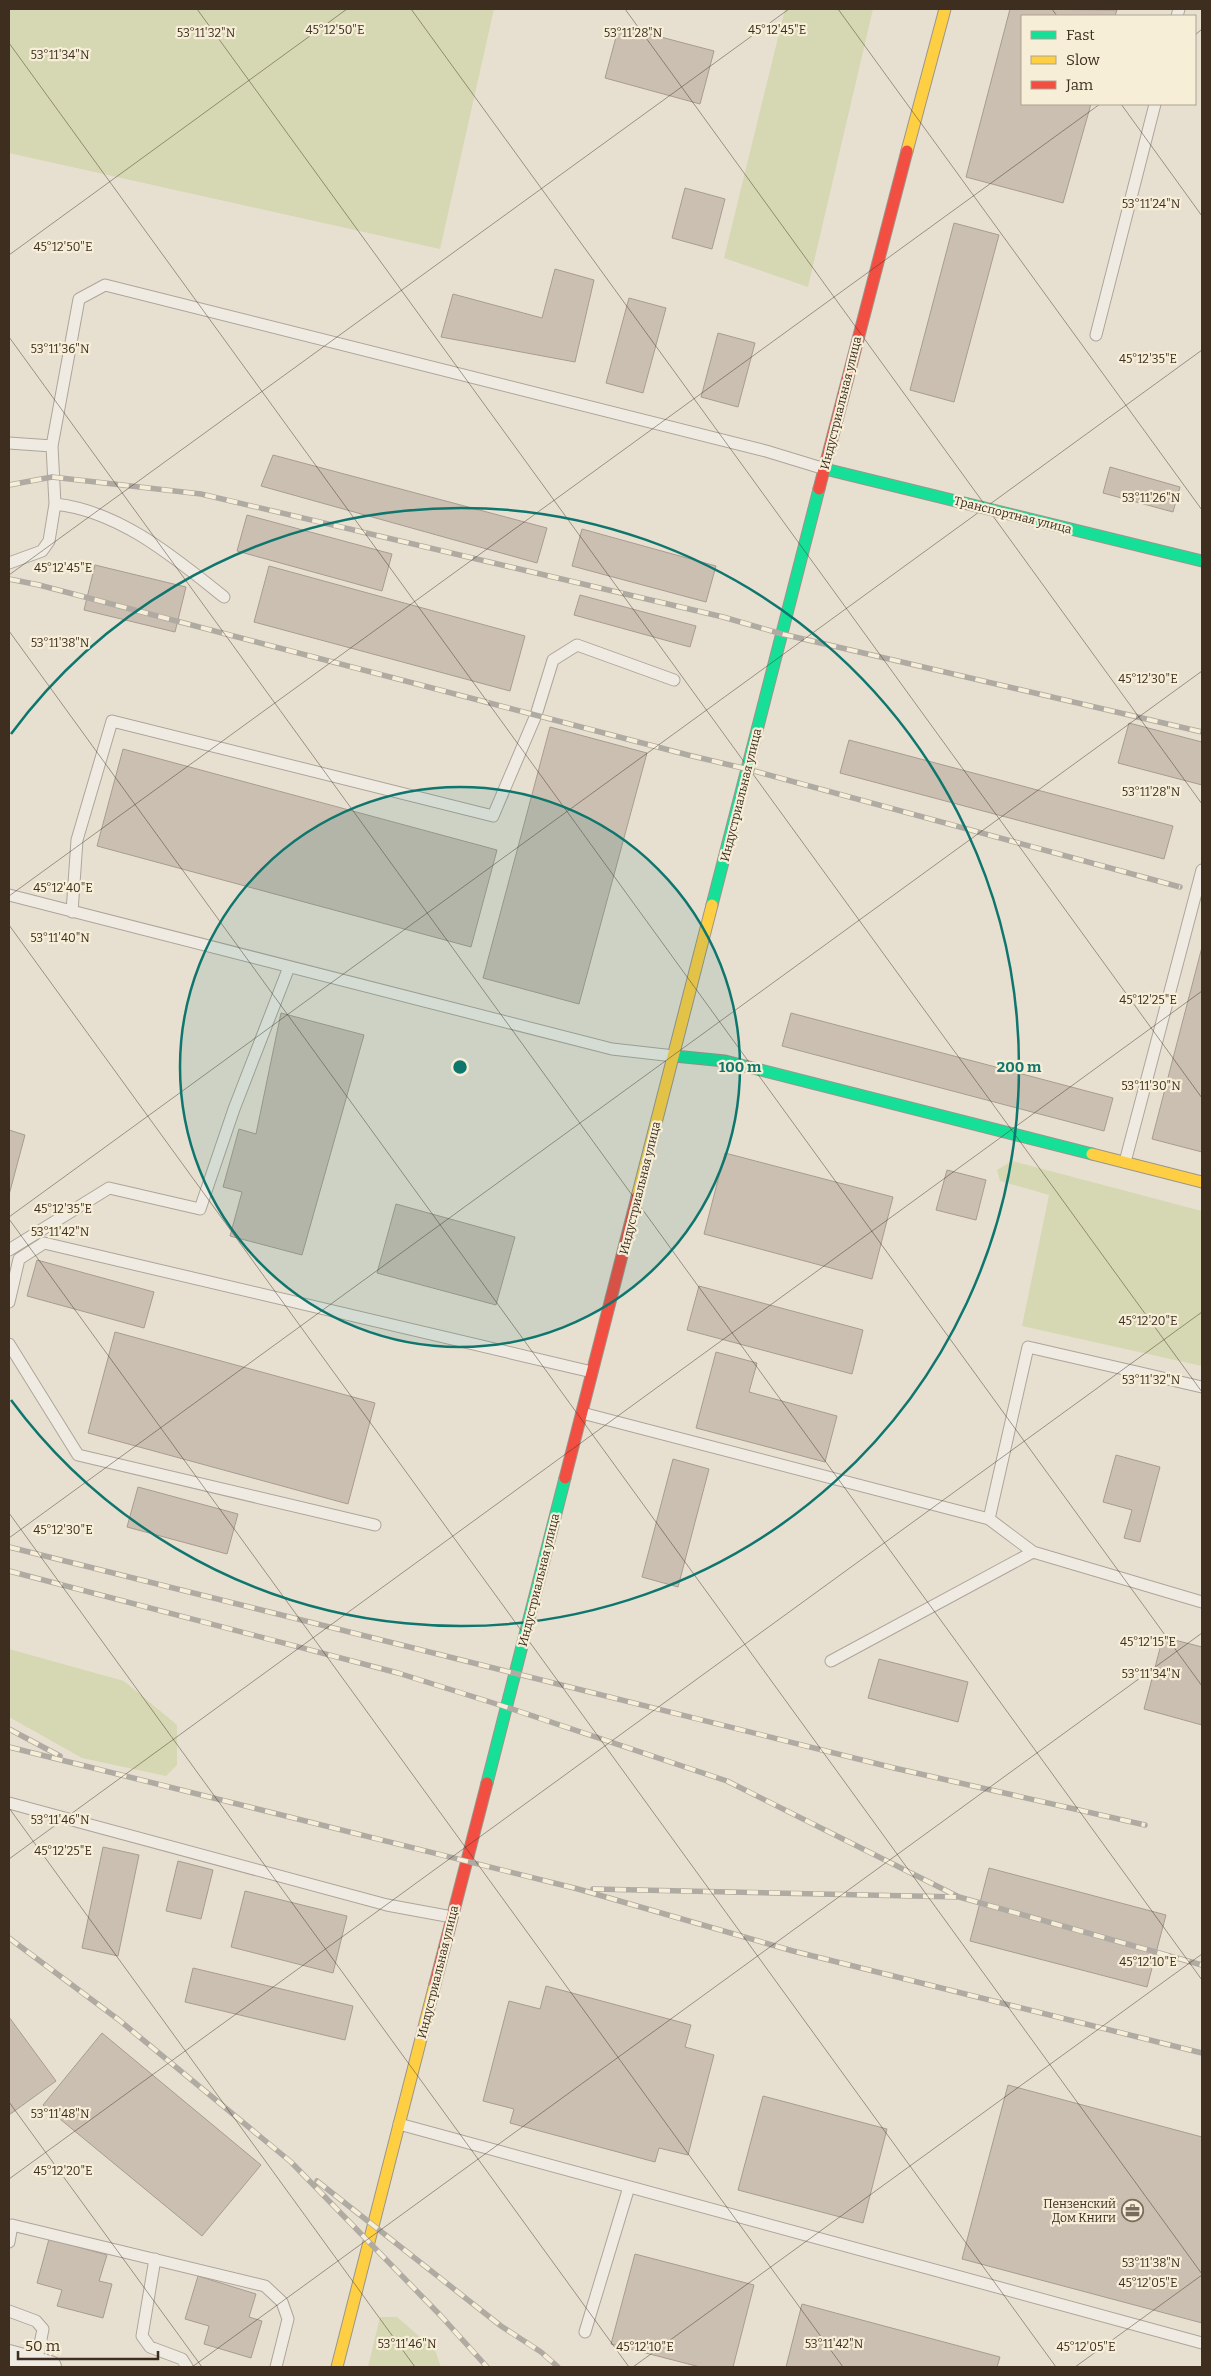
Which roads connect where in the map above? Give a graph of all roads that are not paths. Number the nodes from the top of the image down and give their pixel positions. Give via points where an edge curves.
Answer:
1 (945, 9) edge
2 (1155, 105) edge
3 (1096, 335) dead end
4 (9, 443) edge
5 (52, 446) junction
6 (825, 469) junction
7 (55, 504) junction
8 (1202, 561) edge
9 (9, 563) edge
10 (224, 597) dead end
11 (674, 680) dead end
12 (1202, 870) edge
13 (9, 895) edge
14 (72, 912) junction
15 (290, 967) junction
16 (674, 1056) junction
17 (1125, 1162) junction
18 (1202, 1182) edge
19 (9, 1250) edge
20 (9, 1302) edge
21 (9, 1344) edge
22 (592, 1372) junction
23 (1202, 1387) edge
24 (582, 1413) junction
25 (989, 1519) junction
26 (375, 1525) dead end
27 (1033, 1552) junction
28 (1202, 1602) edge
29 (831, 1661) dead end
30 (9, 1803) edge
31 (452, 1917) junction
32 (399, 2124) junction
33 (629, 2187) junction
34 (9, 2242) edge
35 (155, 2259) junction
36 (9, 2311) edge
37 (585, 2332) dead end
38 (1202, 2344) edge
39 (9, 2356) edge
40 (43, 2366) edge
41 (186, 2367) edge
42 (276, 2367) edge
43 (337, 2367) edge

1 - 6 street, Индустриальная улица
2 - 3 lane
4 - 5 lane
5 - 6 lane via 78,299 105,285 766,451
5 - 7 lane
6 - 8 street, Транспортная улица
6 - 16 street, Индустриальная улица
7 - 9 lane via 49,542 42,551
7 - 10 lane via 96,512 155,544
11 - 14 lane via 577,645 553,660 536,715 493,816 112,721 77,840
12 - 17 lane
13 - 14 lane
14 - 15 lane
15 - 16 lane via 612,1049
15 - 19 lane via 234,1109 200,1209 109,1188
16 - 17 street via 726,1061
16 - 22 street, Индустриальная улица
17 - 18 street
20 - 22 lane via 19,1259 44,1243
21 - 26 lane via 78,1455
22 - 24 street, Индустриальная улица
23 - 25 lane via 1028,1347
24 - 25 lane
24 - 31 street, Индустриальная улица
25 - 27 lane
27 - 28 lane
27 - 29 lane
30 - 31 lane via 387,1905
31 - 32 street, Индустриальная улица
32 - 33 lane
32 - 43 street, Индустриальная улица
33 - 37 lane
33 - 38 lane
34 - 35 lane via 12,2225
35 - 41 lane via 142,2336 150,2347 182,2359
35 - 42 lane via 265,2286 282,2302 288,2319
36 - 40 lane via 36,2321 43,2329
39 - 40 street

